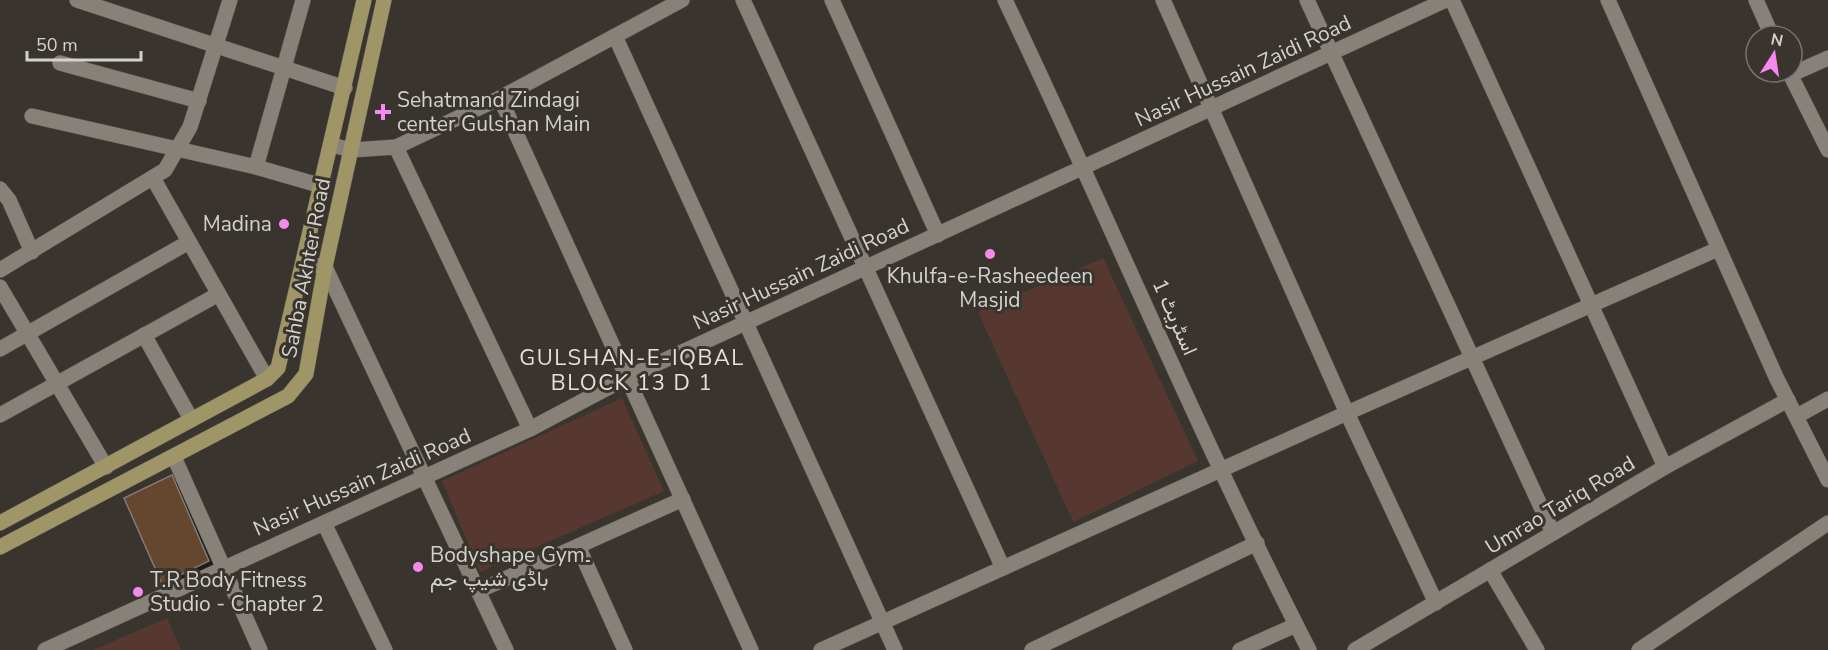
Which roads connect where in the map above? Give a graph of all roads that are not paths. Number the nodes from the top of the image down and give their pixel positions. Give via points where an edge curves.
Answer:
1 (77, 0) edge
2 (230, 0) edge
3 (303, 0) edge
4 (364, 0) edge
5 (384, 0) edge
6 (682, 0) edge
7 (743, 0) edge
8 (832, 0) edge
9 (1005, 0) edge
10 (1163, 0) edge
11 (1307, 0) edge
12 (1446, 0) edge
13 (1452, 0) edge
14 (1608, 0) edge
15 (1756, 0) edge
16 (1767, 24) edge
17 (615, 36) junction
18 (216, 45) junction
19 (1330, 53) junction
20 (1828, 58) edge
21 (60, 63) dead end
22 (284, 67) junction
23 (1804, 68) edge
24 (1794, 84) edge
25 (345, 88) junction
26 (500, 98) junction
27 (199, 101) junction
28 (1211, 109) junction
29 (32, 116) dead end
30 (330, 145) junction
31 (396, 147) junction
32 (178, 148) junction
33 (352, 150) junction
34 (1828, 150) edge
35 (256, 167) junction
36 (1084, 167) junction
37 (153, 178) junction
38 (322, 186) junction
39 (0, 189) edge
40 (938, 234) junction
41 (189, 242) junction
42 (1718, 249) junction
43 (32, 252) junction
44 (304, 263) junction
45 (325, 267) junction
46 (867, 267) junction
47 (0, 270) edge
48 (0, 287) edge
49 (217, 295) junction
50 (1593, 305) junction
51 (745, 323) junction
52 (27, 333) junction
53 (144, 335) junction
54 (0, 349) edge
55 (1471, 360) junction
56 (628, 377) junction
57 (267, 379) junction
58 (57, 383) junction
59 (1828, 399) edge
60 (1788, 400) junction
61 (1347, 412) junction
62 (0, 416) edge
63 (1797, 416) junction
64 (191, 419) junction
65 (530, 429) junction
66 (174, 457) junction
67 (106, 467) junction
68 (1665, 467) junction
69 (1222, 471) junction
70 (426, 477) junction
71 (1828, 480) edge
72 (683, 499) junction
73 (0, 523) edge
74 (324, 523) junction
75 (1828, 523) edge
76 (1553, 533) junction
77 (1257, 543) junction
78 (578, 546) junction
79 (0, 548) edge
80 (224, 568) junction
81 (1003, 568) junction
82 (1490, 570) junction
83 (478, 591) junction
84 (1436, 603) junction
85 (882, 621) junction
86 (1296, 625) junction
87 (1364, 648) edge
88 (45, 650) edge
89 (260, 650) edge
90 (385, 650) edge
91 (506, 650) edge
92 (625, 650) edge
93 (751, 650) edge
94 (821, 650) edge
95 (895, 650) edge
96 (1032, 650) edge
97 (1240, 650) edge
98 (1309, 650) edge
99 (1537, 650) edge
100 (1640, 650) edge

1 - 18 street
2 - 18 street
3 - 22 street
4 - 25 main road, Sahba Akhter Road
5 - 33 main road, Sahba Akhter Road
6 - 17 street
7 - 46 street
8 - 40 street
9 - 36 street, اسٹریٹ 1
10 - 28 street
11 - 19 street
12 - 19 street, Nasir Hussain Zaidi Road
13 - 50 street
14 - 42 street
15 - 16 street
17 - 26 street
17 - 51 street
18 - 22 street
18 - 27 street
19 - 28 street, Nasir Hussain Zaidi Road
19 - 55 street
20 - 23 street
21 - 27 street
22 - 25 street
22 - 35 street
24 - 34 street
25 - 30 main road, Sahba Akhter Road
26 - 31 street
26 - 56 street
27 - 32 street
28 - 36 street, Nasir Hussain Zaidi Road
28 - 61 street
29 - 32 street
30 - 33 street
30 - 38 main road, Sahba Akhter Road
31 - 33 street
31 - 65 street
32 - 35 street
32 - 37 street via 165,170
33 - 45 main road, Sahba Akhter Road
35 - 38 street
36 - 40 street, Nasir Hussain Zaidi Road
36 - 69 street, اسٹریٹ 1
37 - 41 street
37 - 43 street
38 - 44 main road, Sahba Akhter Road
39 - 43 street via 9,200
40 - 46 street, Nasir Hussain Zaidi Road
41 - 49 street
41 - 52 street
42 - 50 street
42 - 60 street
43 - 47 street
44 - 45 street
44 - 57 main road, Sahba Akhter Road via 278,368
45 - 66 main road, Sahba Akhter Road via 306,374 288,396
45 - 70 street
46 - 51 street, Nasir Hussain Zaidi Road
46 - 81 street
48 - 52 street
49 - 53 street
49 - 57 street
50 - 55 street
50 - 68 street
51 - 56 street, Nasir Hussain Zaidi Road
51 - 85 street
52 - 54 street
52 - 58 street
53 - 58 street
53 - 64 street
55 - 61 street
55 - 76 street
56 - 65 street, Nasir Hussain Zaidi Road
56 - 72 street
57 - 64 main road, Sahba Akhter Road
58 - 62 street
58 - 67 street
59 - 63 street
60 - 63 street
60 - 68 street, Umrao Tariq Road
61 - 69 street
61 - 84 street
63 - 71 street
64 - 67 main road, Sahba Akhter Road
65 - 70 street, Nasir Hussain Zaidi Road
66 - 79 main road, Sahba Akhter Road
66 - 80 street
67 - 73 main road, Sahba Akhter Road
68 - 76 street, Umrao Tariq Road
69 - 77 street, اسٹریٹ 1
69 - 81 street
70 - 74 street, Nasir Hussain Zaidi Road
70 - 83 street
72 - 78 street
72 - 93 street
74 - 80 street, Nasir Hussain Zaidi Road
74 - 90 street
75 - 100 street
76 - 82 street, Umrao Tariq Road
77 - 86 street, اسٹریٹ 1
77 - 96 street
78 - 83 street
78 - 92 street
80 - 88 street, Nasir Hussain Zaidi Road
80 - 89 street
81 - 85 street
82 - 84 street, Umrao Tariq Road
82 - 99 street
83 - 91 street
84 - 87 street, Umrao Tariq Road
85 - 94 street
85 - 95 street
86 - 97 street
86 - 98 street, اسٹریٹ 1

